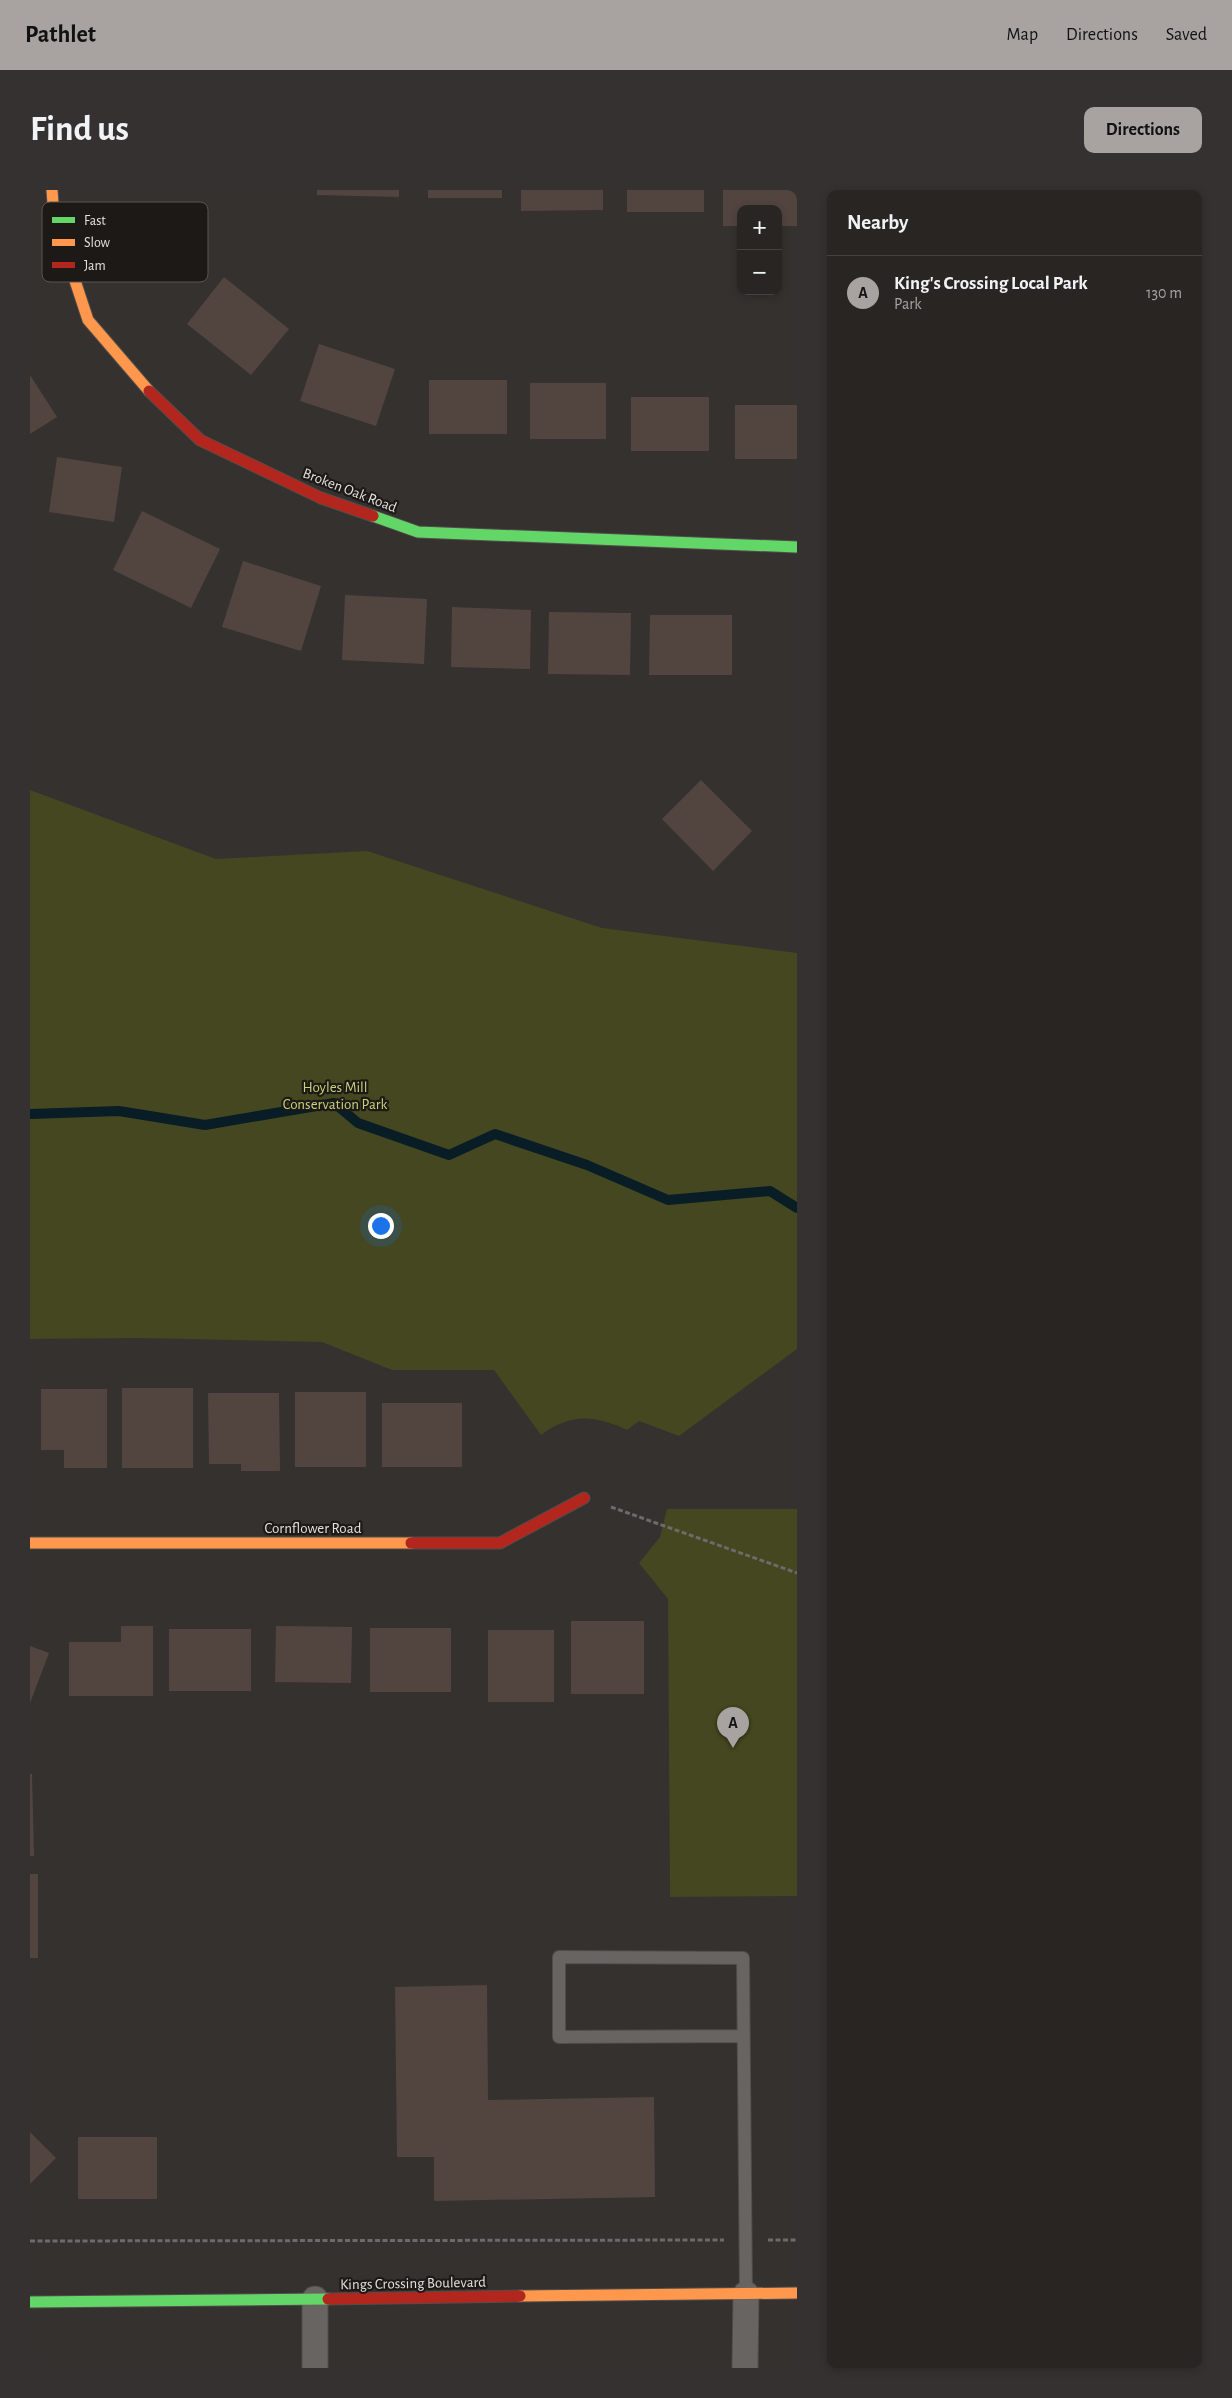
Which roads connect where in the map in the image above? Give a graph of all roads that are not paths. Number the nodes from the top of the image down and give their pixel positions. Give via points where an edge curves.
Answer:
1 (75, 282) edge
2 (797, 547) edge
3 (584, 1498) road end
4 (30, 1543) edge
5 (743, 2036) junction
6 (797, 2293) edge
7 (746, 2294) junction
8 (315, 2299) junction
9 (30, 2302) edge
10 (315, 2368) edge
11 (745, 2368) edge

1 - 2 street, Broken Oak Road via 88,320 141,384 200,440 322,498 418,532
3 - 4 street, Cornflower Road via 500,1543
5 - 5 lane via 743,1958 559,1957 559,2037
5 - 7 lane
6 - 7 street, Kings Crossing Boulevard
7 - 8 street, Kings Crossing Boulevard
7 - 11 street
8 - 9 street, Kings Crossing Boulevard
8 - 10 street

